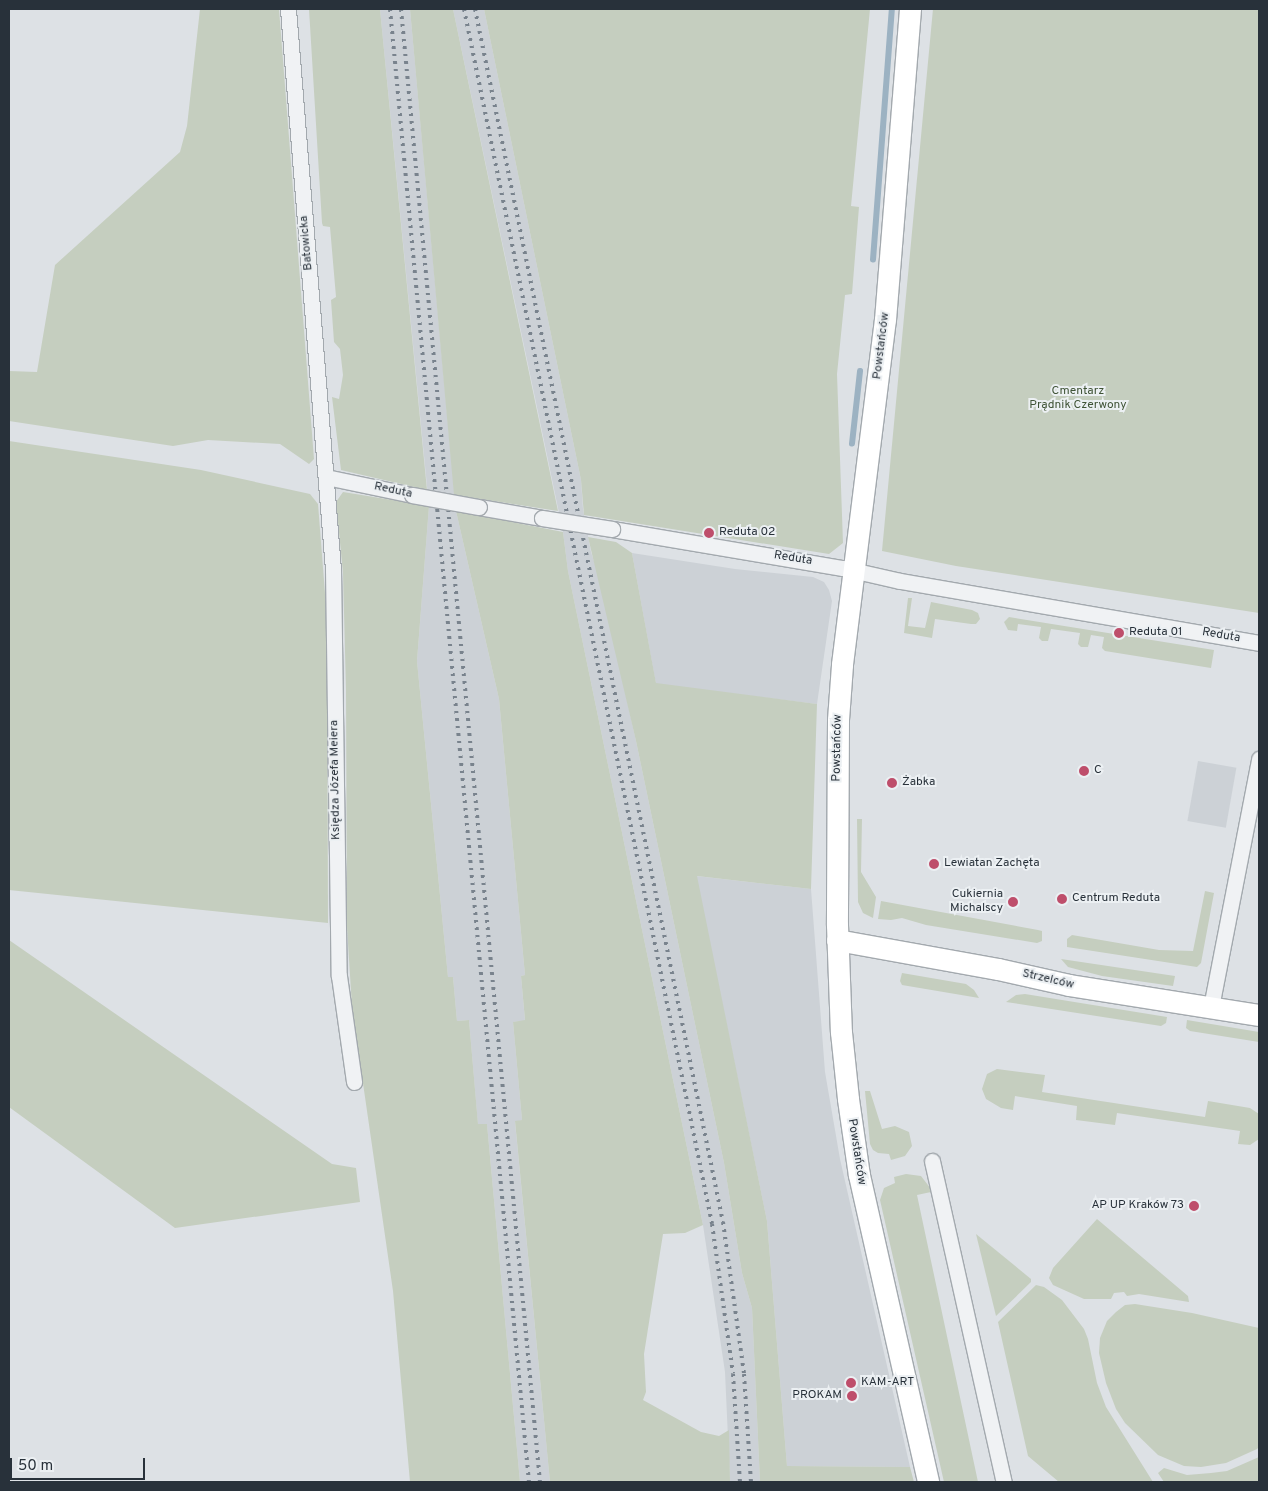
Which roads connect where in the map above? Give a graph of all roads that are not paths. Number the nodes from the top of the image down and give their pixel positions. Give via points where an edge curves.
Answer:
1 (288, 9) edge
2 (910, 9) edge
3 (326, 477) junction
4 (853, 571) junction
5 (1259, 643) edge
6 (1259, 759) edge
7 (838, 940) junction
8 (1211, 1007) junction
9 (1259, 1015) edge
10 (354, 1082) dead end
11 (932, 1161) dead end
12 (928, 1482) edge
13 (1004, 1482) edge

1 - 3 street, Batowicka
2 - 4 street, Powstańców via 885,319
3 - 4 street, Reduta, bridge via 479,507
3 - 10 street, Księdza Józefa Meiera via 333,569 339,976
4 - 5 street, Reduta
4 - 7 street, Powstańców via 839,707
6 - 8 street
7 - 8 street, Strzelców via 998,968 1069,985
7 - 12 street, Powstańców via 841,1032 859,1174
8 - 9 street, Strzelców
11 - 13 street

